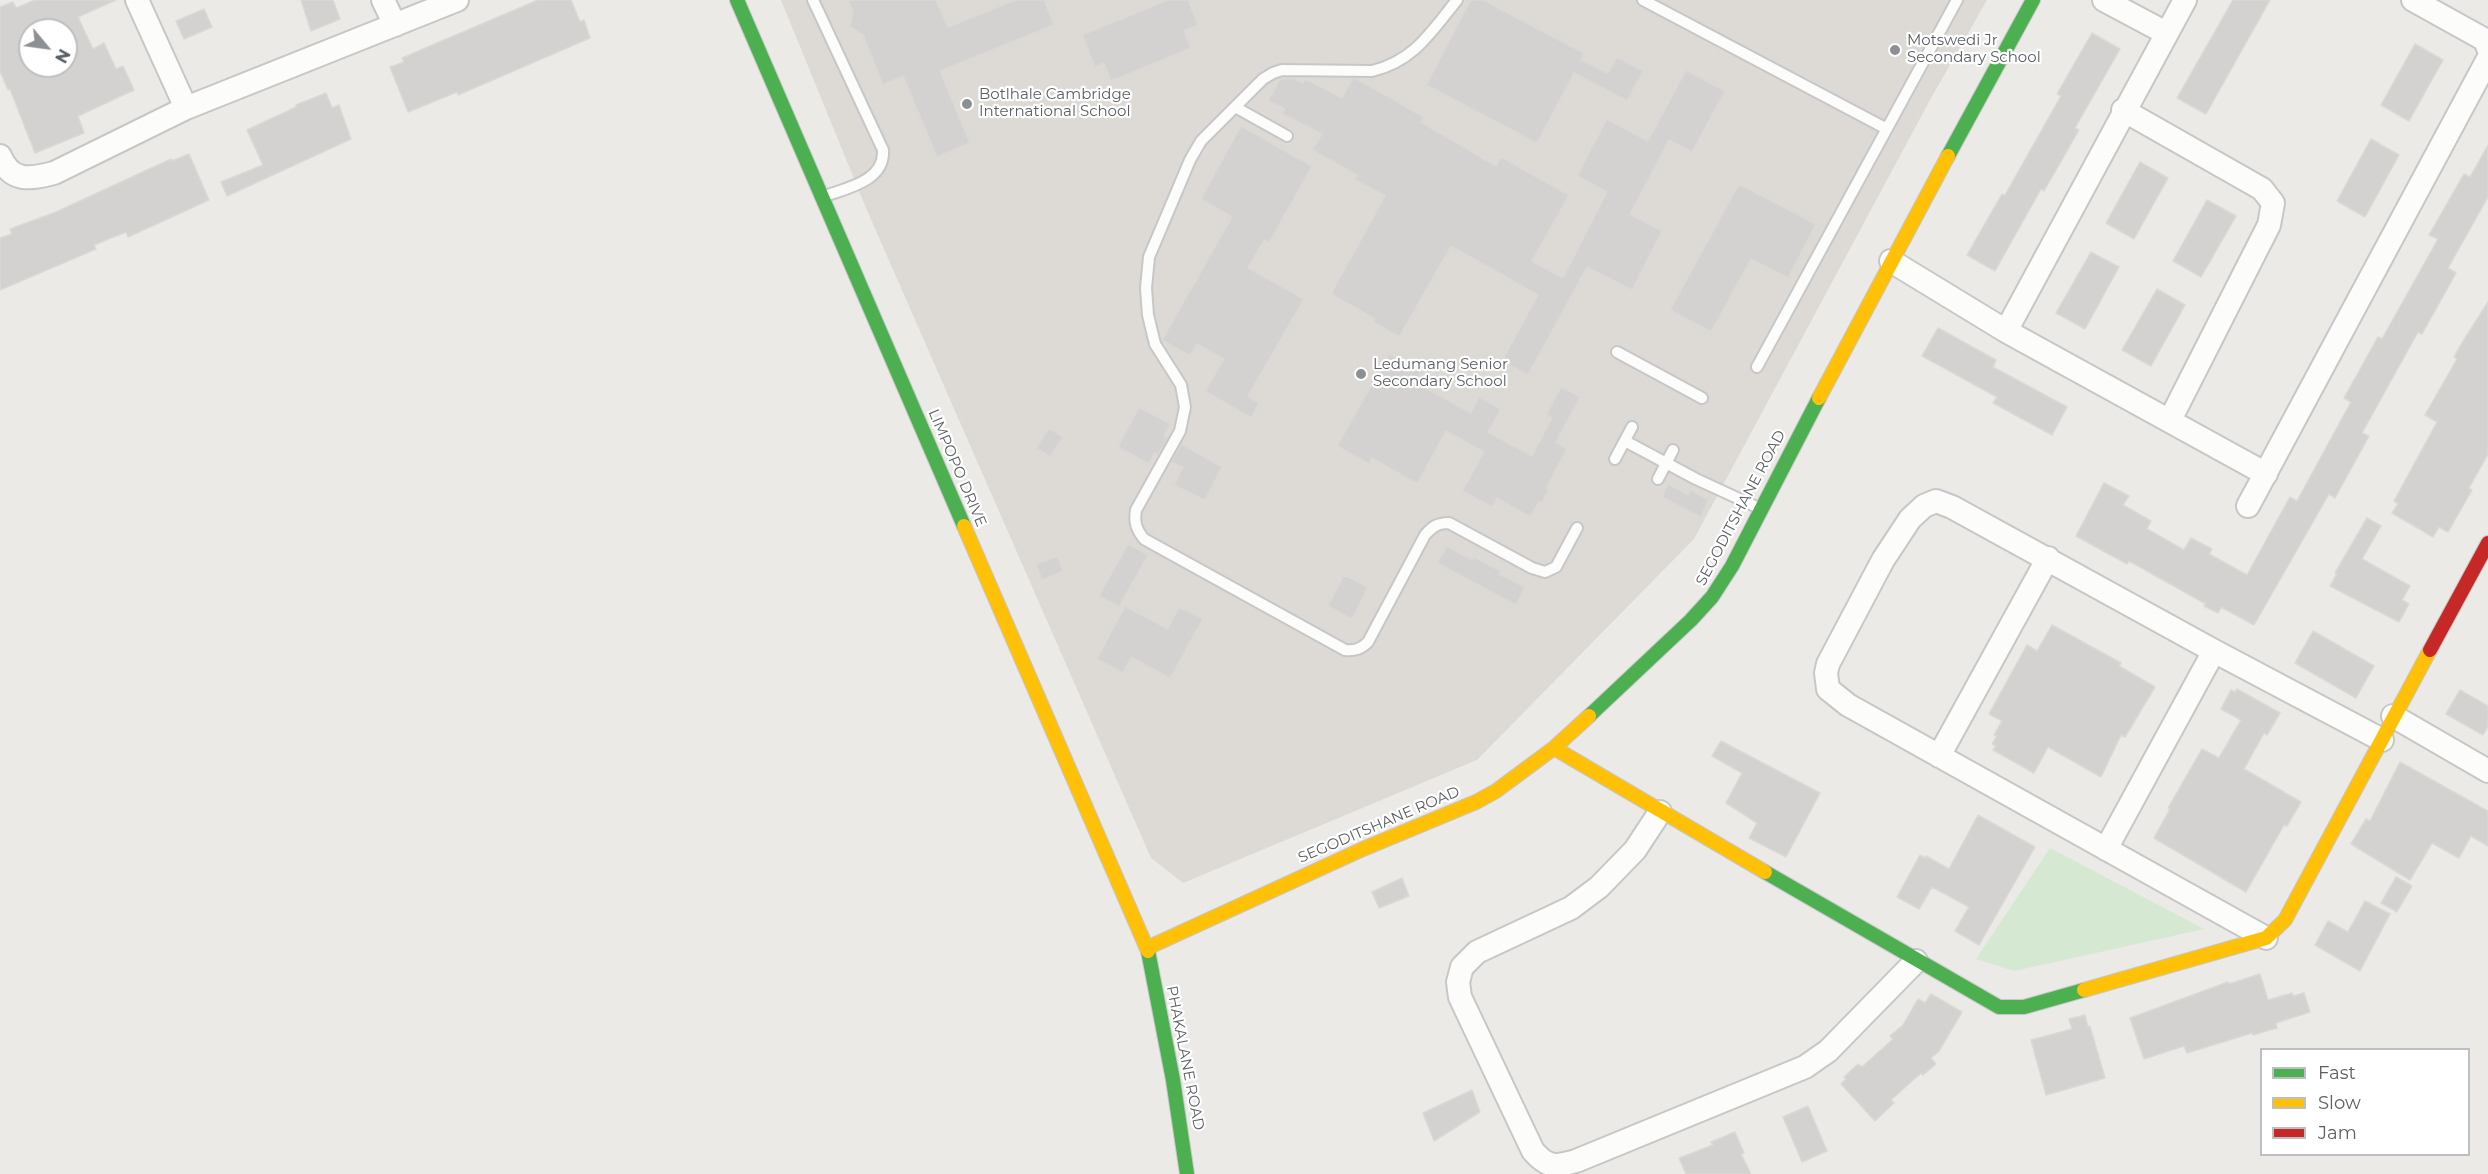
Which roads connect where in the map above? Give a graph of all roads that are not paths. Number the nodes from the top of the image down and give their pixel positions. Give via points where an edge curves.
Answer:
1 (137, 0) edge
2 (383, 0) edge
3 (457, 0) edge
4 (737, 0) edge
5 (813, 0) edge
6 (1457, 0) edge
7 (1643, 0) edge
8 (1957, 0) edge
9 (2033, 0) edge
10 (2104, 0) edge
11 (2185, 0) edge
12 (2413, 0) edge
13 (395, 25) junction
14 (2166, 33) junction
15 (2488, 48) edge
16 (2488, 59) edge
17 (1234, 107) junction
18 (186, 108) junction
19 (2123, 111) junction
20 (1887, 129) junction
21 (1287, 136) dead end
22 (0, 156) edge
23 (822, 197) junction
24 (1891, 261) junction
25 (2006, 331) junction
26 (1617, 352) dead end
27 (1757, 367) dead end
28 (1702, 398) dead end
29 (2170, 420) junction
30 (1632, 428) dead end
31 (1625, 441) junction
32 (1673, 450) dead end
33 (1615, 459) dead end
34 (1666, 463) junction
35 (2266, 474) junction
36 (1658, 479) dead end
37 (2248, 506) dead end
38 (1760, 508) junction
39 (1577, 528) dead end
40 (2488, 543) edge
41 (2048, 558) junction
42 (2214, 651) junction
43 (2393, 716) junction
44 (2382, 740) junction
45 (1554, 748) junction
46 (1939, 756) junction
47 (2488, 771) edge
48 (1660, 812) junction
49 (2106, 849) junction
50 (2266, 938) junction
51 (1147, 948) junction
52 (1916, 961) junction
53 (1187, 1174) edge

1 - 18 street
2 - 13 street
3 - 13 street
4 - 23 street, LIMPOPO DRIVE
5 - 23 lane via 883,150 880,166 869,179
6 - 17 lane via 1418,48 1394,64 1372,71 1282,70 1263,79
7 - 20 lane
8 - 20 lane
9 - 24 street, SEGODITSHANE ROAD
10 - 14 street
11 - 14 street
12 - 15 street via 2485,40
13 - 18 street
14 - 19 street
16 - 35 street
17 - 21 lane
17 - 39 lane via 1201,141 1190,160 1149,257 1148,315 1155,344 1181,385 1185,407 1180,431 1136,510 1138,532 1144,539 1352,651 1368,642 1432,527 1449,523 1545,572 1556,567
18 - 22 street via 54,172 31,179 4,167
19 - 25 street
19 - 29 street via 2262,189 2273,203 2269,225
20 - 27 lane
23 - 51 street, LIMPOPO DRIVE
24 - 25 street
24 - 38 street, SEGODITSHANE ROAD
25 - 29 street
26 - 28 lane
29 - 35 street
30 - 31 lane
31 - 33 lane
31 - 34 lane
32 - 34 lane
34 - 36 lane
34 - 38 lane
35 - 37 street
38 - 45 street, SEGODITSHANE ROAD via 1712,597
40 - 43 street
41 - 42 street
41 - 46 street
41 - 46 street via 1936,501 1910,519 1883,560 1828,664 1828,689 1848,705
42 - 44 street
42 - 49 street
43 - 44 street
43 - 47 street
44 - 50 street via 2285,920
45 - 48 street
45 - 51 street, SEGODITSHANE ROAD via 1476,802
46 - 49 street
48 - 52 street
48 - 52 street via 1635,850 1599,887 1570,908 1477,952 1462,967 1460,997 1533,1151 1544,1163 1559,1166 1576,1161 1805,1067 1828,1051
49 - 50 street
50 - 52 street via 2024,1007 1999,1007
51 - 53 street, PHAKALANE ROAD

